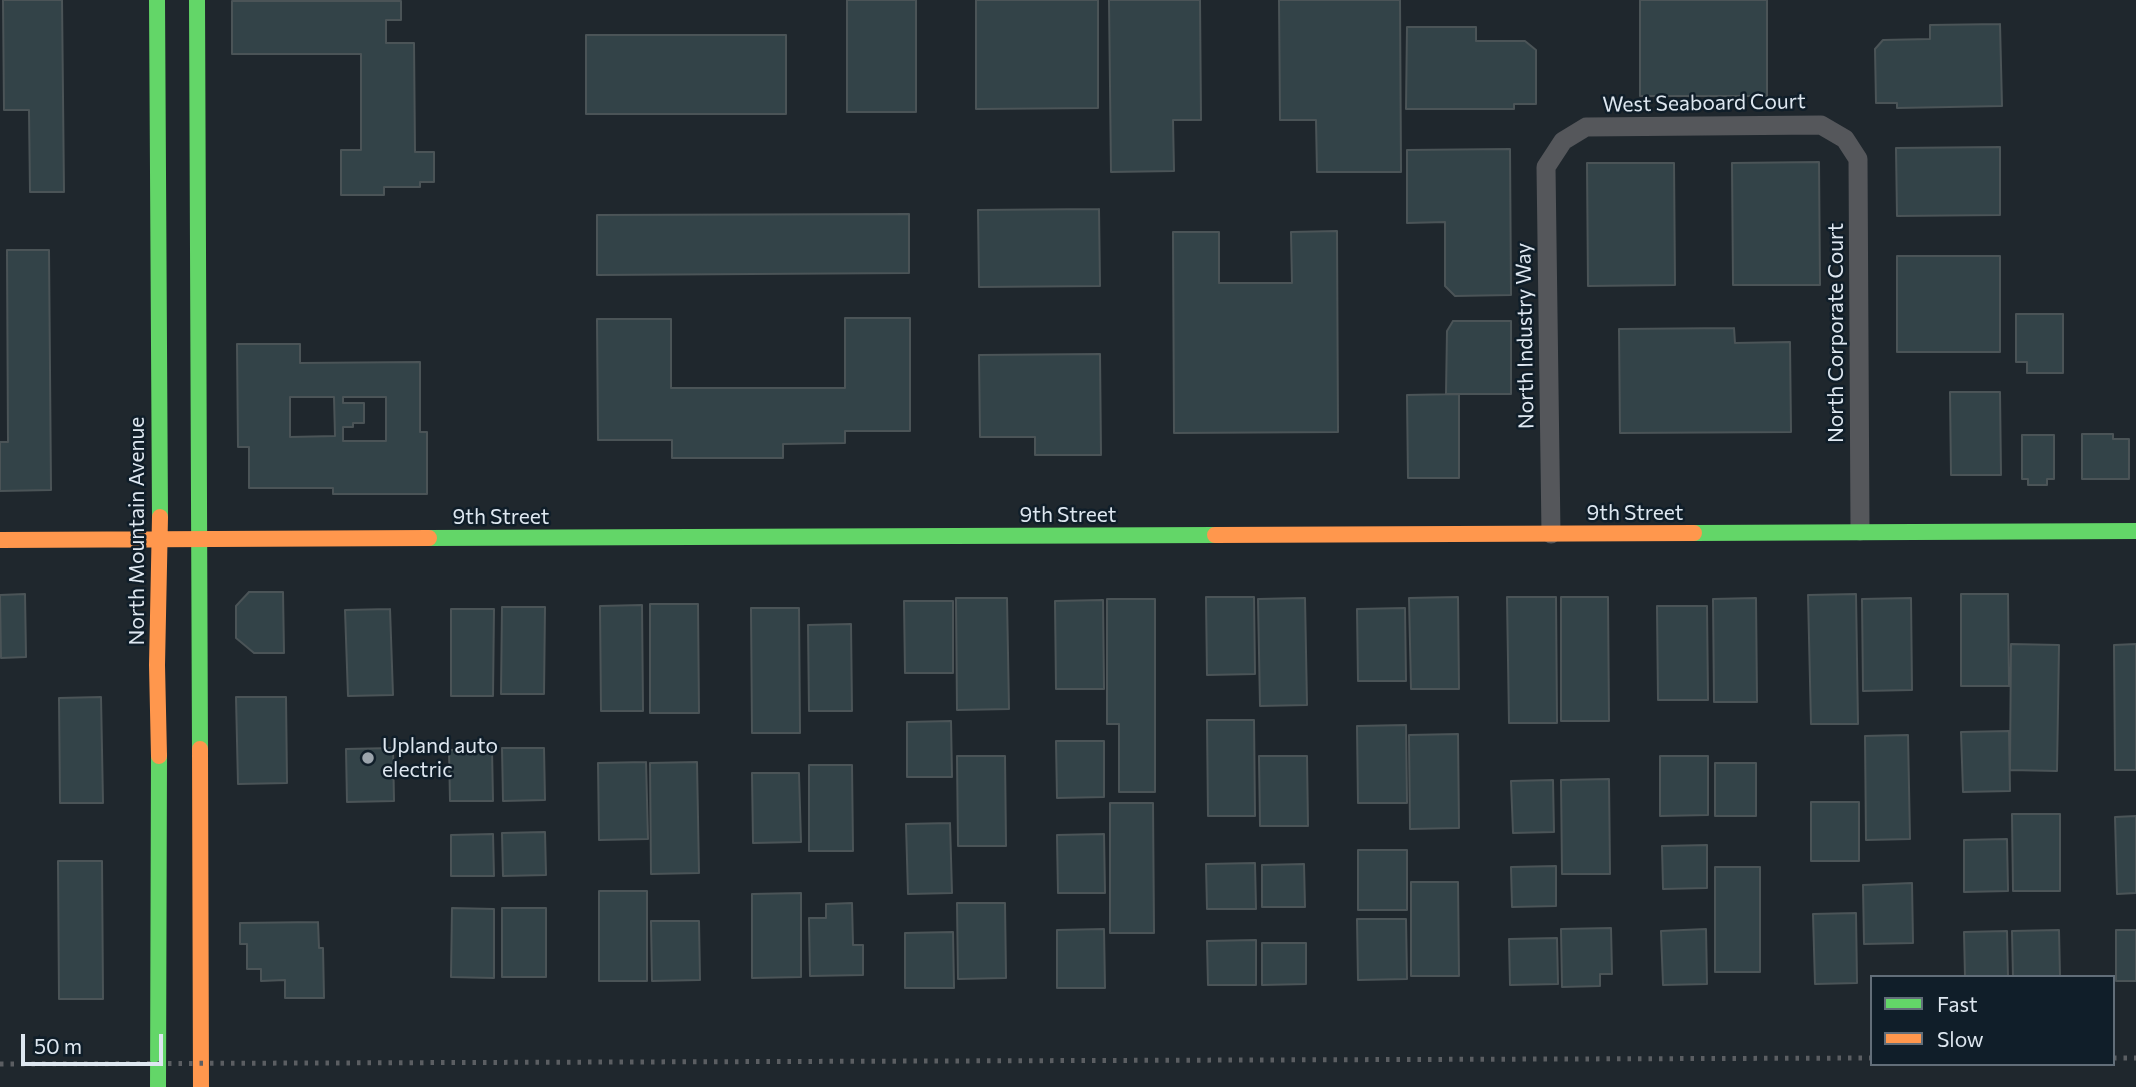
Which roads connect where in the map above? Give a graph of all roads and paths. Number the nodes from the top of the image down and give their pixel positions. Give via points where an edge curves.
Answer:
1 (157, 0) edge
2 (197, 0) edge
3 (157, 22) junction
4 (1845, 139) joint
5 (1563, 141) joint
6 (196, 224) junction
7 (158, 225) junction
8 (172, 240) dead end
9 (183, 336) dead end
10 (198, 368) junction
11 (1860, 531) junction
12 (2136, 531) edge
13 (1551, 534) junction
14 (159, 538) junction
15 (200, 538) junction
16 (0, 540) edge
17 (158, 691) junction
18 (175, 751) dead end
19 (185, 817) dead end
20 (160, 826) junction
21 (201, 828) junction
22 (178, 842) dead end
23 (186, 964) dead end
24 (201, 1006) junction
25 (158, 1087) edge
26 (201, 1087) edge

1 - 3 main road, North Mountain Avenue
2 - 6 main road
3 - 6 main road via 173,72 178,206
3 - 7 main road, North Mountain Avenue
4 - 5 street, West Seaboard Court via 1821,125 1586,127
4 - 11 street, North Corporate Court via 1858,159
5 - 13 street, North Industry Way via 1546,167
6 - 10 main road
7 - 8 main road
7 - 14 main road, North Mountain Avenue
9 - 10 main road
10 - 15 main road
11 - 12 main road, 9th Street
11 - 13 main road, 9th Street
13 - 15 main road, 9th Street
14 - 15 main road, 9th Street
14 - 16 main road, 9th Street
14 - 17 main road, North Mountain Avenue
15 - 21 main road
17 - 18 main road
17 - 20 main road, North Mountain Avenue
19 - 21 main road
20 - 22 main road
20 - 25 main road, North Mountain Avenue
21 - 24 main road
23 - 24 main road
24 - 26 main road

